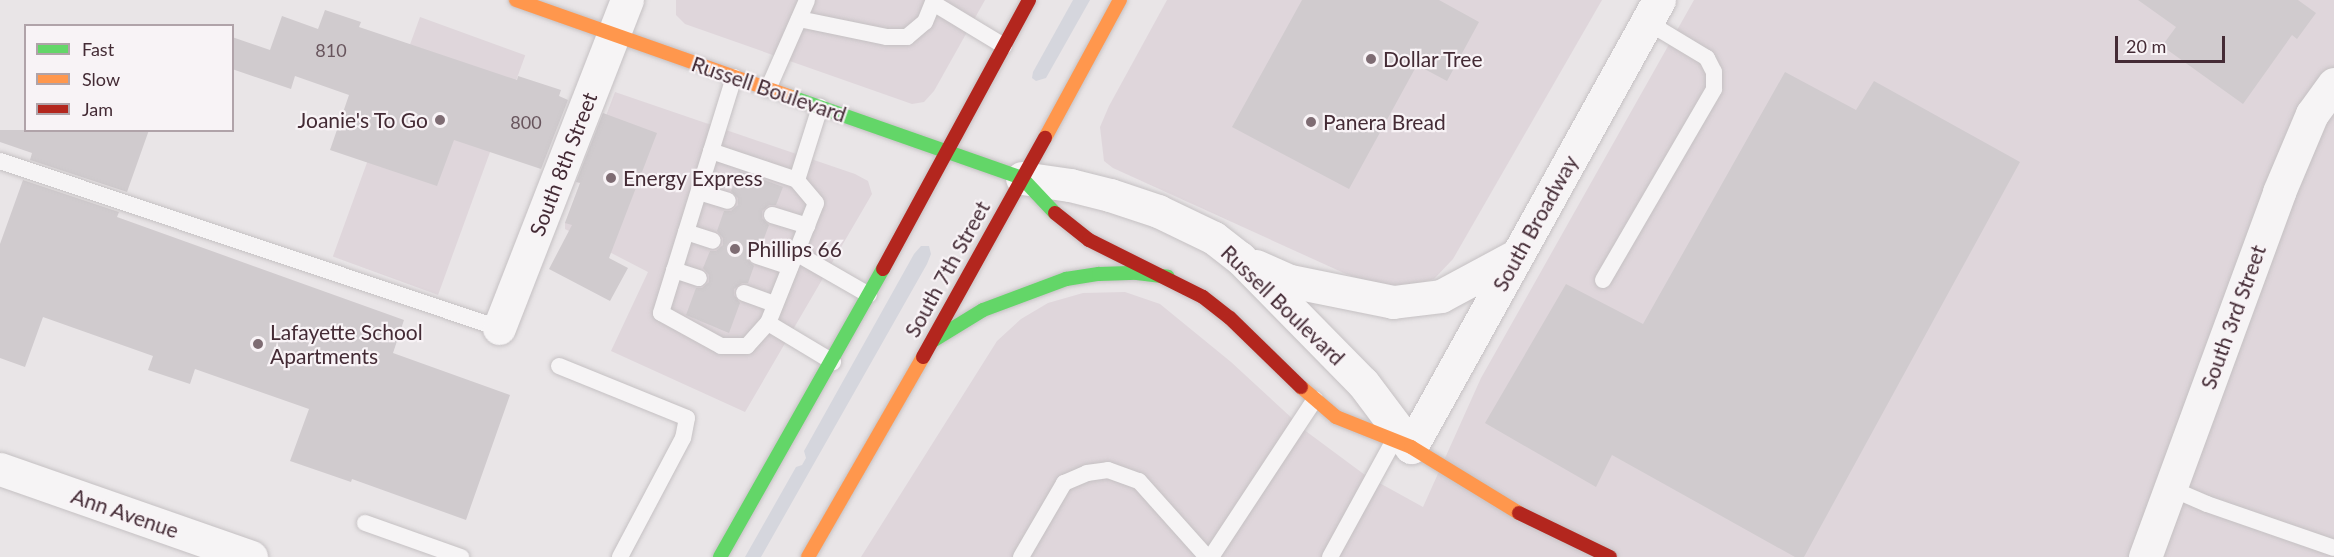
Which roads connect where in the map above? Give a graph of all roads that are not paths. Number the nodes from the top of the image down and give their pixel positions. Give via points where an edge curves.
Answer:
1 (516, 0) edge
2 (627, 0) edge
3 (807, 0) edge
4 (1029, 0) edge
5 (1120, 0) edge
6 (934, 1) edge
7 (1653, 11) edge
8 (800, 19) junction
9 (613, 34) junction
10 (1004, 46) junction
11 (734, 77) junction
12 (2334, 84) edge
13 (768, 89) junction
14 (820, 107) junction
15 (711, 151) junction
16 (946, 152) junction
17 (0, 161) edge
18 (1022, 178) junction
19 (797, 180) junction
20 (699, 192) junction
21 (728, 201) dead end
22 (772, 215) dead end
23 (807, 226) junction
24 (686, 232) junction
25 (713, 241) dead end
26 (1517, 255) junction
27 (757, 256) dead end
28 (1240, 258) junction
29 (793, 260) junction
30 (674, 270) junction
31 (1168, 277) junction
32 (699, 278) dead end
33 (1603, 280) dead end
34 (744, 293) dead end
35 (869, 295) junction
36 (775, 304) junction
37 (768, 324) junction
38 (499, 328) joint
39 (930, 343) junction
40 (833, 362) junction
41 (559, 366) dead end
42 (1315, 399) junction
43 (1402, 443) junction
44 (0, 469) edge
45 (2170, 488) junction
46 (364, 523) dead end
47 (2334, 548) edge
48 (250, 557) edge
49 (460, 557) edge
50 (620, 557) edge
51 (720, 557) edge
52 (808, 557) edge
53 (1021, 557) edge
54 (1209, 557) edge
55 (1330, 557) edge
56 (1610, 557) edge
57 (2145, 557) edge

1 - 9 main road, Russell Boulevard
2 - 9 street, South 8th Street
3 - 8 lane
4 - 10 main road
5 - 18 main road, South 7th Street
6 - 8 lane via 925,22 908,37 887,37
6 - 10 lane
7 - 26 street, South Broadway
7 - 33 lane via 1707,58 1714,72 1714,89
8 - 13 lane
9 - 11 main road, Russell Boulevard
9 - 38 street, South 8th Street
10 - 16 main road
11 - 13 main road, Russell Boulevard
11 - 15 lane
12 - 45 street, South 3rd Street via 2312,114 2278,192
13 - 14 main road, Russell Boulevard
14 - 16 main road, Russell Boulevard
14 - 19 lane
15 - 19 lane
15 - 20 lane
16 - 18 main road, Russell Boulevard
16 - 35 main road
17 - 38 lane
18 - 28 street, Russell Boulevard via 1070,185 1158,211 1214,238
18 - 31 main road, Russell Boulevard via 1052,211 1089,240
18 - 39 main road, South 7th Street
19 - 23 lane via 816,203
20 - 21 lane
20 - 24 lane
22 - 23 lane
23 - 29 lane
24 - 25 lane
24 - 30 lane
26 - 28 street via 1441,296 1393,302 1290,281
26 - 43 street, South Broadway
27 - 29 lane
28 - 43 street, Russell Boulevard via 1363,383
29 - 35 lane
29 - 36 lane
30 - 32 lane
30 - 37 lane via 661,313 721,346 747,346
31 - 39 main road via 1137,273 1066,279 983,310
31 - 42 main road, Russell Boulevard via 1230,318
34 - 36 lane
35 - 40 main road
36 - 37 lane
37 - 40 lane
39 - 52 main road, South 7th Street
40 - 51 main road
41 - 50 lane via 687,418 683,438
42 - 43 main road, Russell Boulevard via 1336,417
42 - 54 lane
43 - 55 lane
43 - 56 main road, Russell Boulevard via 1518,513
44 - 48 street, Ann Avenue
45 - 47 lane
45 - 57 street, South 3rd Street
46 - 49 lane
53 - 54 lane via 1064,483 1087,473 1108,470 1139,481

